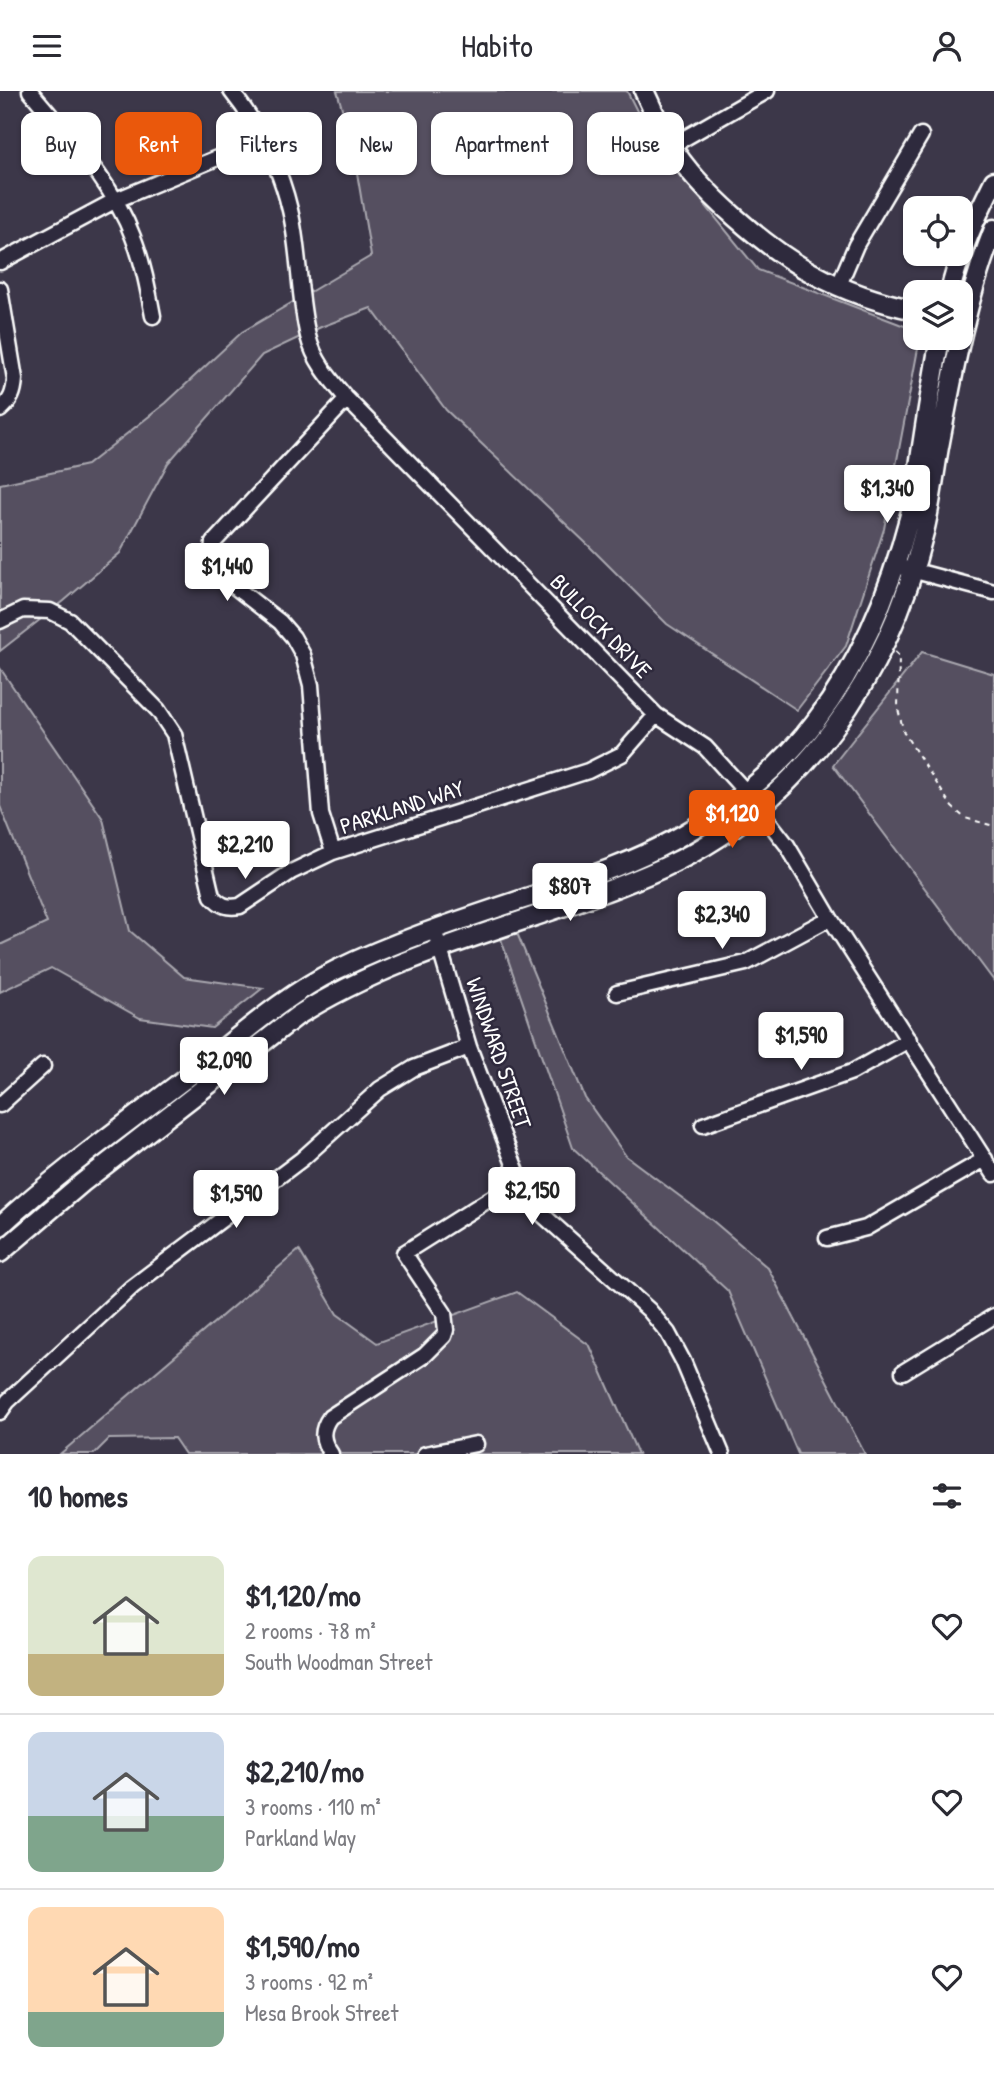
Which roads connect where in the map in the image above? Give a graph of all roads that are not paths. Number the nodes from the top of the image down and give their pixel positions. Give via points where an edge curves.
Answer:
1 (30, 91) edge
2 (231, 91) edge
3 (644, 91) edge
4 (767, 91) edge
5 (245, 112) edge
6 (654, 112) edge
7 (921, 135) dead end
8 (684, 139) edge
9 (216, 159) edge
10 (684, 162) edge
11 (279, 175) edge
12 (994, 181) edge
13 (116, 200) junction
14 (994, 229) edge
15 (0, 262) edge
16 (953, 280) edge
17 (839, 285) junction
18 (973, 288) edge
19 (0, 289) edge
20 (903, 307) edge
21 (153, 316) dead end
22 (938, 350) edge
23 (957, 350) edge
24 (347, 399) junction
25 (4, 407) edge
26 (896, 565) junction
27 (913, 572) junction
28 (994, 592) edge
29 (0, 621) edge
30 (656, 715) junction
31 (745, 791) junction
32 (759, 808) junction
33 (334, 852) junction
34 (830, 918) junction
35 (437, 939) junction
36 (617, 993) dead end
37 (909, 1040) junction
38 (469, 1047) junction
39 (43, 1066) dead end
40 (0, 1105) edge
41 (703, 1125) dead end
42 (985, 1159) junction
43 (994, 1174) edge
44 (520, 1180) junction
45 (0, 1226) edge
46 (827, 1238) dead end
47 (2, 1245) edge
48 (994, 1316) edge
49 (903, 1372) dead end
50 (0, 1412) edge
51 (476, 1444) dead end
52 (331, 1454) edge
53 (425, 1454) edge
54 (722, 1454) edge

1 - 13 street
2 - 5 street, BULLOCK DRIVE
3 - 6 main road
4 - 8 street
7 - 17 street via 856,246
9 - 13 street
10 - 17 main road via 733,214 771,245 813,274
11 - 24 street, BULLOCK DRIVE via 291,211 308,337 324,371
12 - 16 main road
13 - 15 street
13 - 21 street via 138,249
14 - 18 main road
17 - 20 main road
19 - 25 street via 15,379 14,393
22 - 26 main road via 914,493
23 - 27 main road
24 - 30 street, BULLOCK DRIVE
24 - 33 street via 213,543 210,555 217,573 280,622 303,655 311,685 321,814
26 - 27 street
26 - 31 main road via 840,687 781,761
27 - 28 street
27 - 32 main road via 886,643 862,689 832,732
29 - 33 street, PARKLAND WAY via 23,610 50,611 70,621 158,710 174,734 209,885 219,905 240,906 291,872
30 - 31 street, BULLOCK DRIVE via 705,747
30 - 33 street, PARKLAND WAY via 622,754 588,771
31 - 32 street, BULLOCK DRIVE
31 - 35 main road via 662,846
32 - 34 street, BULLOCK DRIVE via 796,857
32 - 35 main road via 669,865 629,882
34 - 36 street via 746,963
34 - 37 street, BULLOCK DRIVE
35 - 38 street, WINDWARD STREET
35 - 45 main road via 374,953 291,997
35 - 47 main road via 297,1016
37 - 41 street via 852,1072
37 - 42 street, BULLOCK DRIVE
38 - 44 street, WINDWARD STREET
38 - 50 street via 414,1068 380,1089 302,1159 132,1287
39 - 40 street
42 - 43 street, BULLOCK DRIVE
42 - 46 street via 866,1228
44 - 52 street via 404,1252 444,1313 444,1336 425,1355 330,1417 322,1435
44 - 54 street, WINDWARD STREET via 544,1216 649,1310 668,1333
48 - 49 street
51 - 53 street

